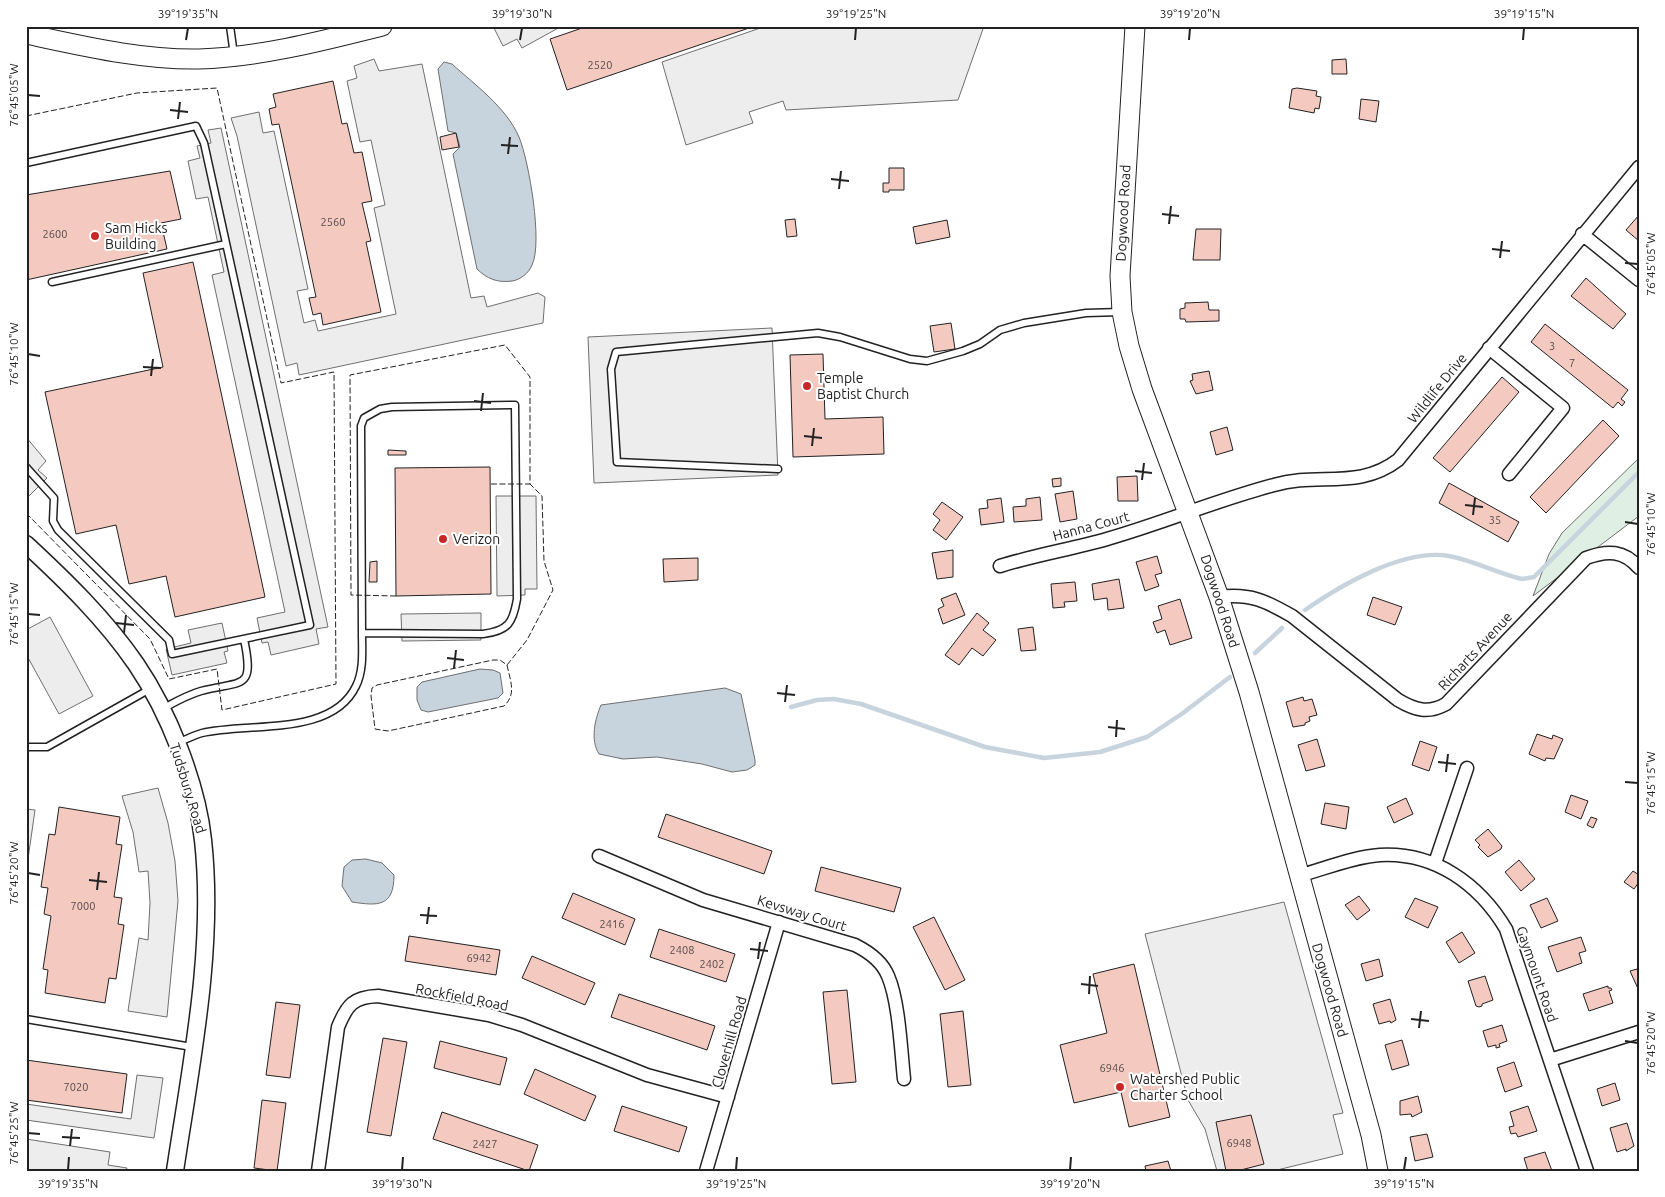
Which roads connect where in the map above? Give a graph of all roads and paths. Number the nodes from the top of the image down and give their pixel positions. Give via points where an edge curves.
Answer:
1 (230, 26) edge
2 (382, 26) edge
3 (1135, 26) edge
4 (26, 34) edge
5 (234, 57) junction
6 (26, 163) edge
7 (1639, 167) edge
8 (1582, 234) junction
9 (226, 244) junction
10 (1639, 280) edge
11 (52, 282) dead end
12 (1122, 312) junction
13 (1489, 348) junction
14 (26, 467) edge
15 (778, 469) dead end
16 (1509, 474) dead end
17 (1189, 512) junction
18 (26, 544) edge
19 (1000, 566) dead end
20 (1639, 568) edge
21 (1219, 597) junction
22 (362, 633) junction
23 (244, 639) junction
24 (150, 689) junction
25 (161, 709) junction
26 (176, 744) junction
27 (26, 747) edge
28 (1468, 768) dead end
29 (598, 856) dead end
30 (1435, 863) junction
31 (1298, 876) junction
32 (779, 922) junction
33 (26, 1019) edge
34 (1639, 1032) edge
35 (192, 1047) junction
36 (1550, 1060) junction
37 (904, 1080) dead end
38 (728, 1097) junction
39 (174, 1171) edge
40 (318, 1171) edge
41 (706, 1171) edge
42 (1378, 1171) edge
43 (1587, 1171) edge

1 - 5 lane
2 - 5 main road via 276,51
3 - 12 main road, Dogwood Road via 1121,228
4 - 5 main road via 125,54 198,59
6 - 9 lane via 196,126 204,142
7 - 8 street, Wildlife Drive
8 - 10 street
8 - 13 street, Wildlife Drive
9 - 11 lane
9 - 23 lane via 310,625
12 - 15 lane via 1086,313 1024,323 1000,330 963,351 928,361 910,360 818,333 616,352 611,369 617,462
12 - 17 main road, Dogwood Road via 1142,389
13 - 16 street via 1563,408
13 - 17 street, Wildlife Drive via 1398,460 1386,469 1356,479 1311,478 1284,482
14 - 23 lane via 54,498 53,521 58,530 169,640 172,654
17 - 19 street, Hanna Court via 1108,539
17 - 21 main road, Dogwood Road
18 - 24 street, Tudsbury Road via 97,615 132,659
20 - 21 street, Richarts Avenue via 1633,560 1620,553 1609,552 1586,558 1446,704 1436,710 1425,711 1398,700 1292,616 1273,605 1239,594
21 - 31 main road, Dogwood Road via 1249,692
22 - 22 lane via 483,634 508,625 518,599 515,406 392,407 380,409 364,418 361,426
22 - 26 lane via 360,674 349,698 338,708 311,720 201,733
23 - 25 lane via 248,672 243,680 237,685 189,695
24 - 25 street, Tudsbury Road
24 - 27 lane via 47,747
25 - 26 street, Tudsbury Road
26 - 35 street, Tudsbury Road via 203,838 207,888 207,933
28 - 30 street
29 - 32 street, Kevsway Court via 703,900
30 - 31 street, Gaymount Road via 1380,855
30 - 36 street, Gaymount Road via 1480,893 1506,929
31 - 42 main road, Dogwood Road via 1371,1135
32 - 37 street, Kevsway Court via 856,945 880,962 893,995
32 - 38 street, Cloverhill Road
33 - 35 lane
34 - 36 street
35 - 39 street, Tudsbury Road
36 - 43 street, Gaymount Road
38 - 40 street, Rockfield Road via 647,1076 522,1025 489,1015 378,996 364,997 347,1008 338,1028
38 - 41 street, Cloverhill Road

